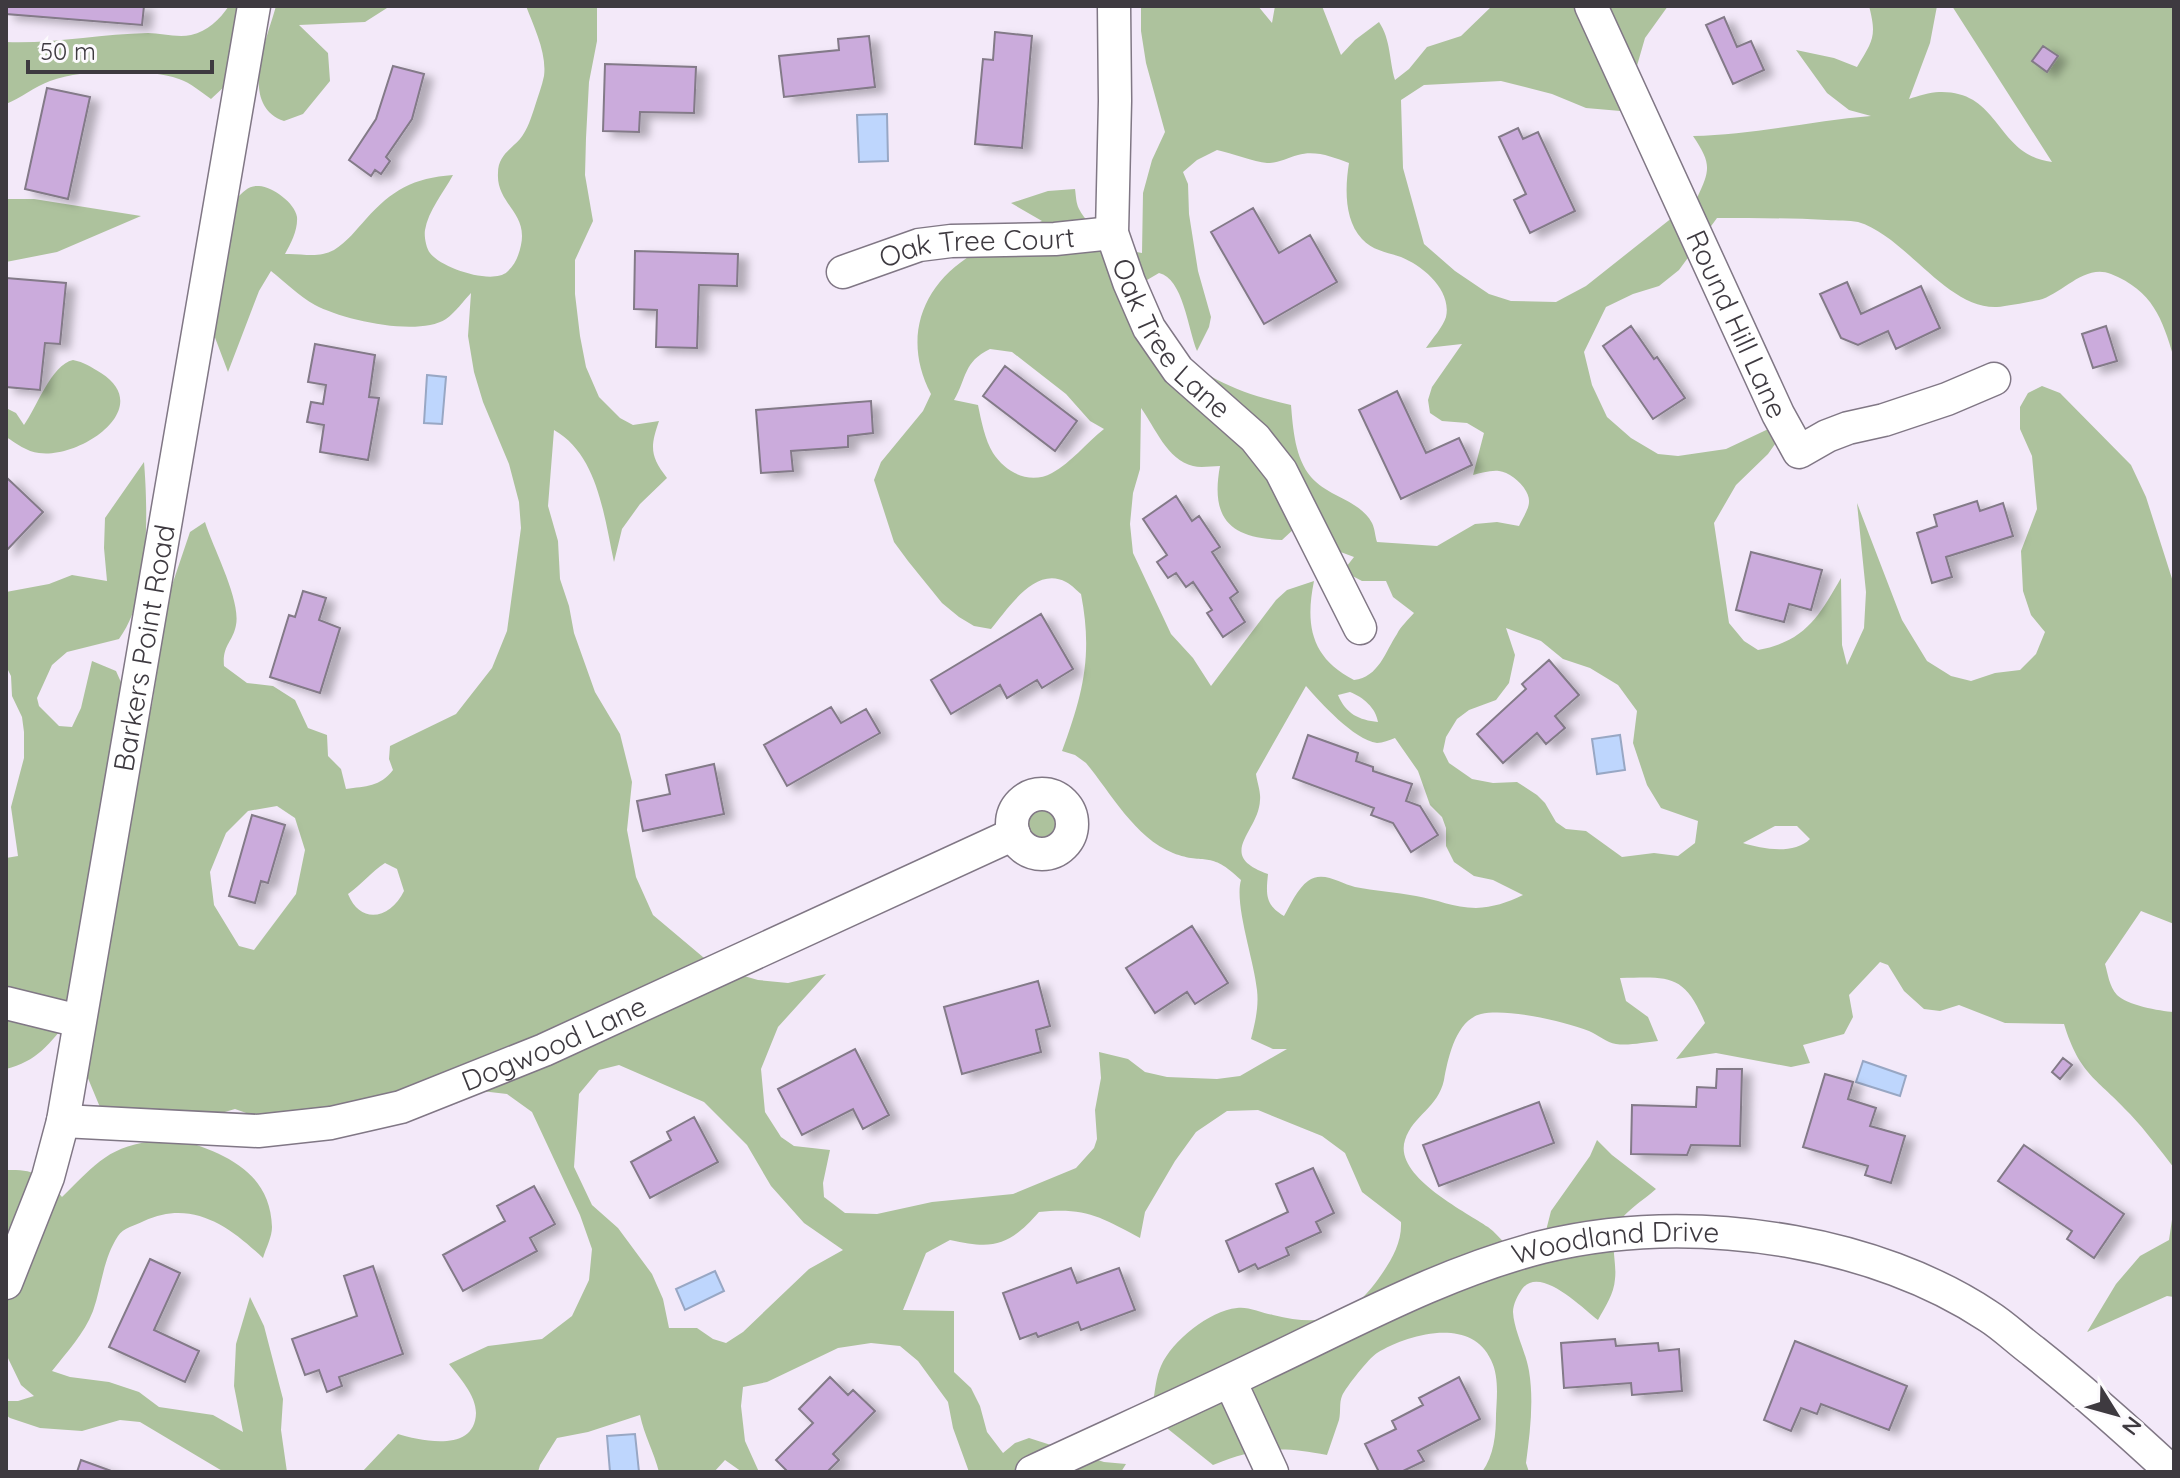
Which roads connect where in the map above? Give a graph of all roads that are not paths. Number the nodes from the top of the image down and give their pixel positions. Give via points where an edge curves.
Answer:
1 (254, 6) edge
2 (1114, 6) edge
3 (1591, 6) edge
4 (1112, 233) junction
5 (843, 272) dead end
6 (1994, 379) dead end
7 (1360, 628) dead end
8 (1014, 834) dead end
9 (6, 1003) edge
10 (79, 1021) junction
11 (63, 1121) junction
12 (6, 1283) edge
13 (1230, 1381) junction
14 (1032, 1472) edge
15 (1272, 1472) edge
16 (2172, 1472) edge

1 - 10 street, Barkers Point Road
2 - 4 street, Oak Tree Lane
3 - 6 street, Round Hill Lane via 1799,452 1848,428 1947,399
4 - 5 street, Oak Tree Court via 930,244
4 - 7 street, Oak Tree Lane via 1162,350 1255,438 1281,471
8 - 11 street, Dogwood Lane via 544,1050 401,1107 331,1123 258,1131
9 - 10 street
10 - 11 street, Barkers Point Road
11 - 12 street, Barkers Point Road via 48,1177
13 - 14 street, Woodland Drive
13 - 15 street
13 - 16 street, Woodland Drive via 1403,1298 1540,1248 1644,1232 1749,1234 1832,1249 1878,1264 1989,1316 2091,1397

